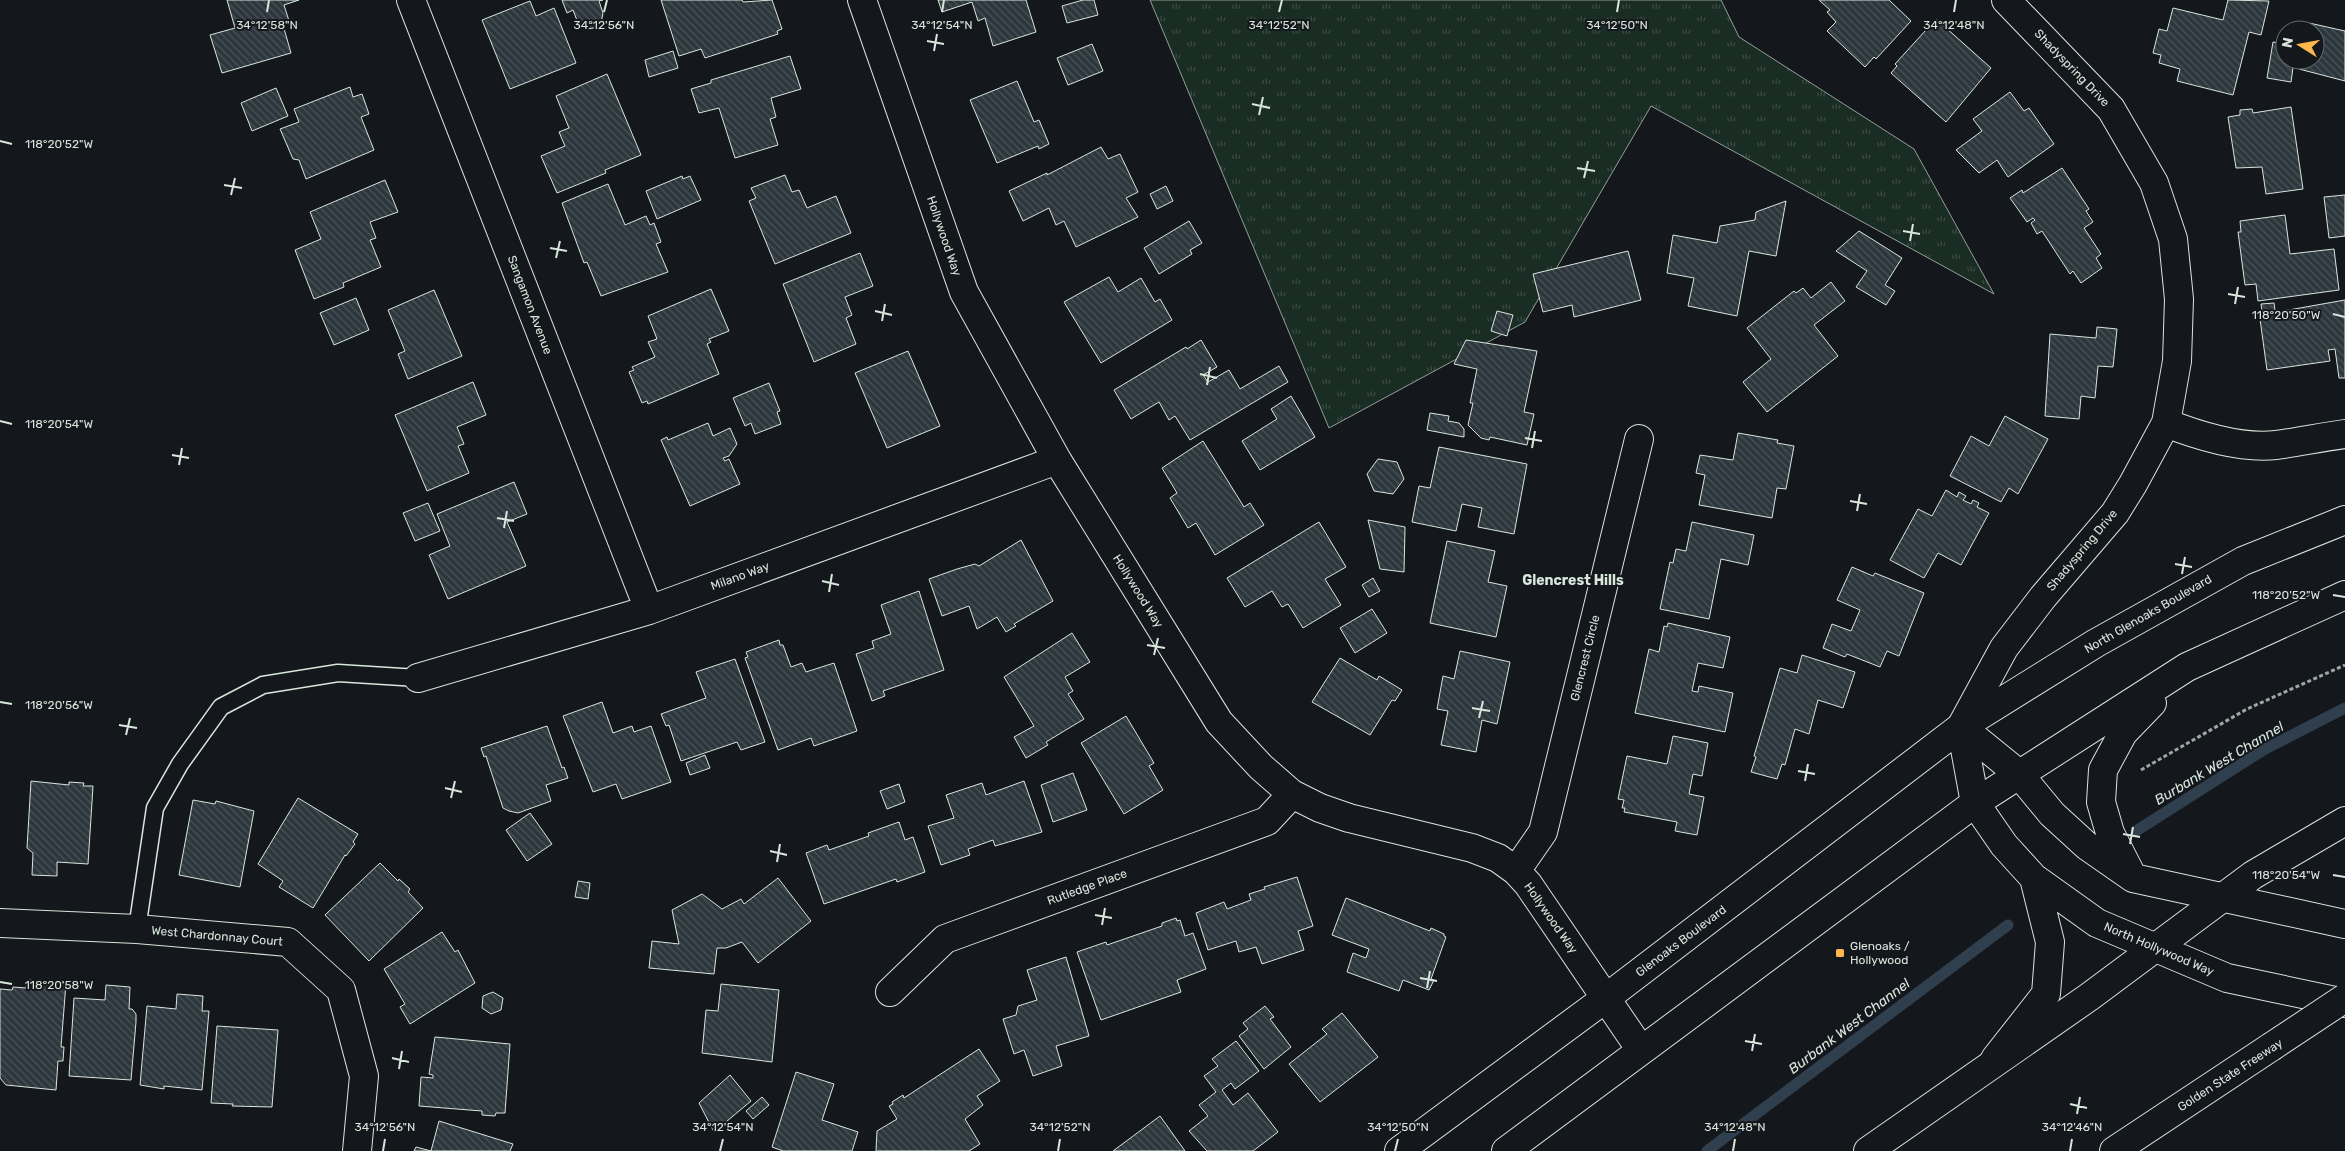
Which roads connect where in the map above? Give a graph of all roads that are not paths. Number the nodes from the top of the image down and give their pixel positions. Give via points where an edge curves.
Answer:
1 (411, 0) edge
2 (862, 0) edge
3 (2014, 2) edge
4 (2166, 423) junction
5 (2345, 434) edge
6 (1639, 439) dead end
7 (1058, 460) junction
8 (2345, 520) edge
9 (2345, 595) edge
10 (649, 610) junction
11 (2187, 667) junction
12 (418, 678) joint
13 (1961, 727) junction
14 (2019, 774) junction
15 (1292, 794) junction
16 (1975, 803) junction
17 (2345, 821) edge
18 (1516, 871) junction
19 (2034, 878) junction
20 (2133, 878) junction
21 (2223, 897) junction
22 (0, 923) edge
23 (2345, 924) edge
24 (137, 929) junction
25 (2155, 948) junction
26 (890, 992) dead end
27 (1606, 998) junction
28 (2345, 998) edge
29 (2345, 1004) edge
30 (1641, 1050) junction
31 (1990, 1064) junction
32 (357, 1151) edge
33 (1399, 1151) edge
34 (1506, 1151) edge
35 (1868, 1151) edge
36 (2114, 1151) edge

1 - 10 main road, Sangamon Avenue
2 - 7 main road, Hollywood Way via 964,292
3 - 4 main road, Shadyspring Drive via 2111,109 2154,183 2172,239 2179,299 2177,361
4 - 5 main road via 2224,442 2274,445
4 - 13 main road, Shadyspring Drive via 2115,512 2004,648
6 - 18 main road, Glencrest Circle via 1543,832
7 - 10 main road, Milano Way
7 - 15 main road, Hollywood Way via 1218,722
8 - 13 main road, North Glenoaks Boulevard via 2243,561 2096,643
9 - 11 main road
10 - 12 main road, Milano Way
11 - 14 main road
11 - 20 main road via 2123,732 2103,770 2101,802 2110,833
12 - 24 lane via 338,673 263,685 221,707 180,764 155,808
13 - 14 main road
13 - 16 main road, North Hollywood Way
13 - 27 main road, Glenoaks Boulevard
14 - 16 main road
14 - 20 main road via 2052,814 2087,846
15 - 18 main road, Hollywood Way via 1349,818 1472,848 1498,858
15 - 26 main road, Rutledge Place via 1267,821 945,938
16 - 19 main road, North Hollywood Way via 2004,845
16 - 30 main road
17 - 21 main road
18 - 27 main road, Hollywood Way
19 - 25 main road, North Hollywood Way via 2097,923
19 - 31 main road via 2050,942 2046,994
20 - 21 main road
21 - 23 main road
21 - 25 main road
22 - 24 main road, West Chardonnay Court
24 - 32 main road, West Chardonnay Court via 288,942 341,990 364,1076
25 - 29 main road, North Hollywood Way via 2227,978
25 - 31 main road
27 - 30 main road, Hollywood Way
27 - 33 main road, Glenoaks Boulevard
28 - 36 main road, Golden State Freeway, bridge
30 - 34 main road
31 - 35 main road

